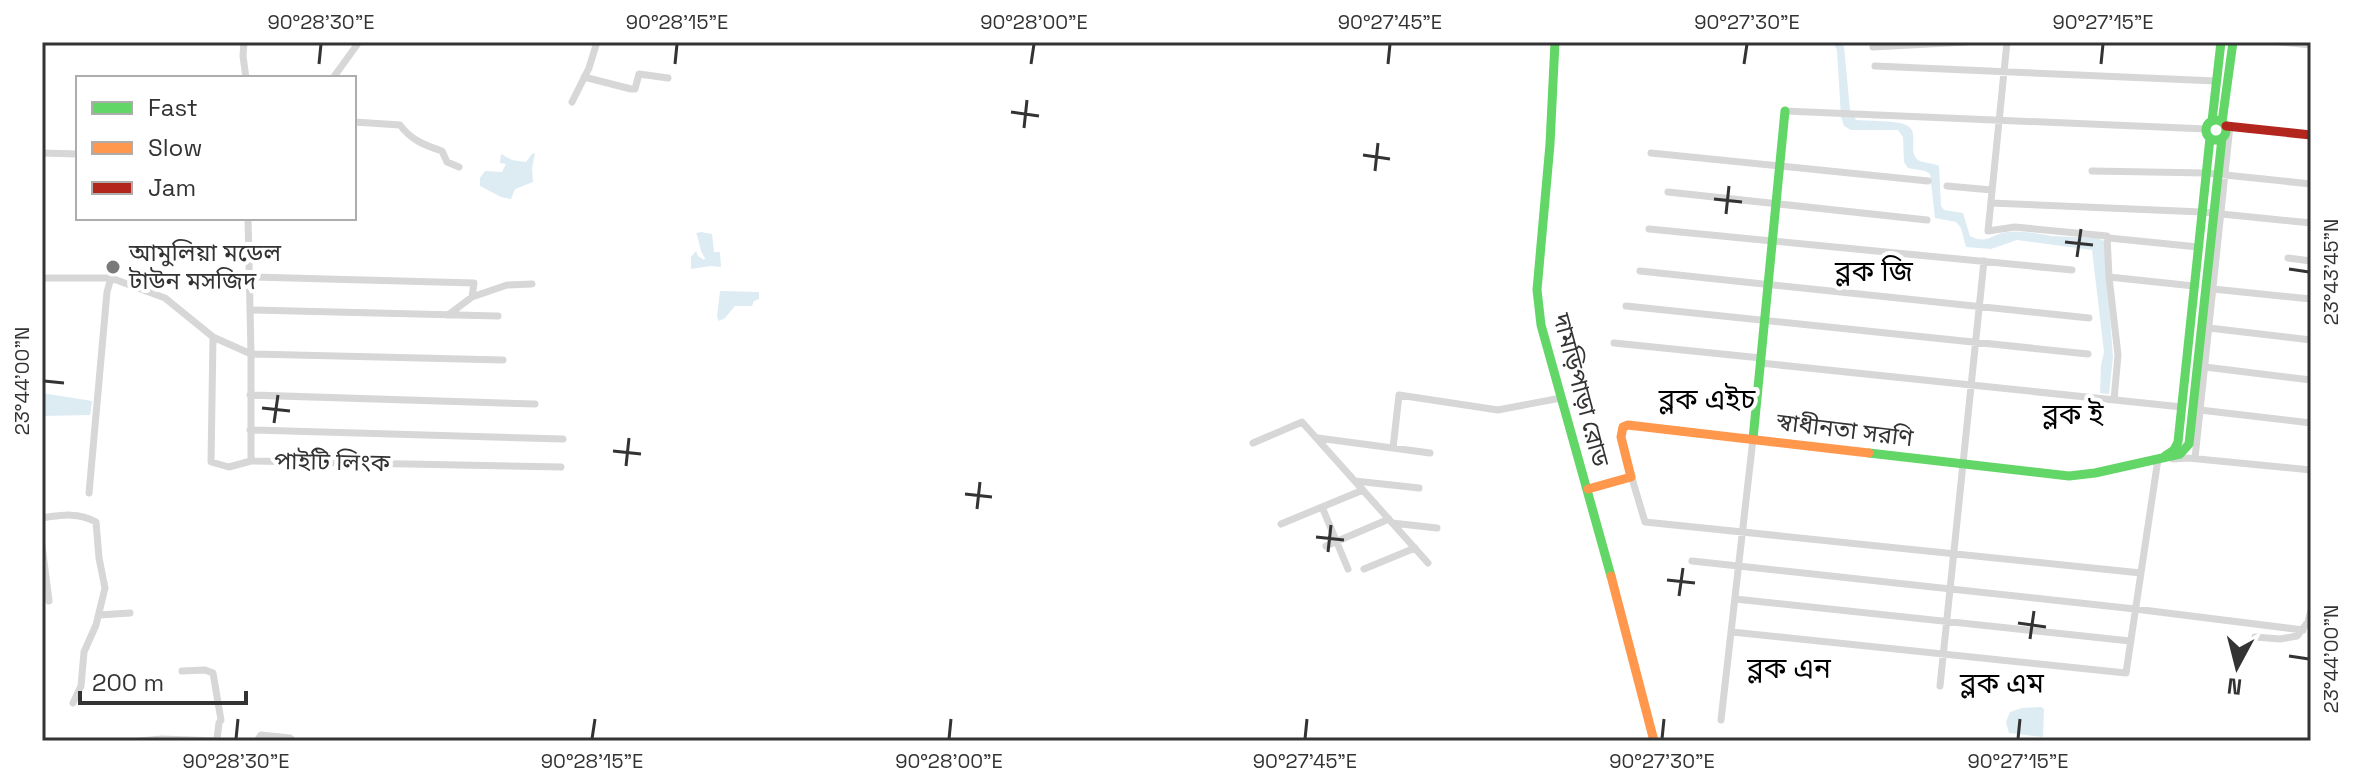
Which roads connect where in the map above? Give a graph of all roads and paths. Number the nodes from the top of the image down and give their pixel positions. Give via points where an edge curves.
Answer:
1 (244, 42) edge
2 (359, 42) edge
3 (597, 42) edge
4 (1555, 42) edge
5 (1966, 42) edge
6 (2007, 42) edge
7 (2221, 42) edge
8 (2233, 42) edge
9 (2280, 42) edge
10 (2311, 45) edge
11 (1873, 47) dead end
12 (1875, 66) dead end
13 (2004, 71) junction
14 (246, 76) edge
15 (334, 76) edge
16 (584, 77) junction
17 (668, 78) dead end
18 (2216, 81) junction
19 (572, 102) dead end
20 (1785, 111) joint
21 (1999, 120) junction
22 (356, 122) edge
23 (2218, 127) junction
24 (2311, 135) edge
25 (42, 153) edge
26 (1651, 153) dead end
27 (76, 154) edge
28 (459, 167) dead end
29 (1779, 168) junction
30 (2092, 171) dead end
31 (2206, 173) junction
32 (2222, 175) junction
33 (1928, 181) dead end
34 (2311, 184) edge
35 (1947, 186) dead end
36 (1992, 190) junction
37 (1668, 192) dead end
38 (1776, 202) junction
39 (1991, 203) junction
40 (2202, 212) junction
41 (2218, 214) junction
42 (248, 220) edge
43 (1927, 220) dead end
44 (2311, 223) edge
45 (1649, 229) dead end
46 (2109, 238) junction
47 (1772, 241) junction
48 (2198, 247) junction
49 (2288, 258) dead end
50 (1984, 261) junction
51 (2311, 261) edge
52 (2072, 270) dead end
53 (1640, 271) dead end
54 (250, 277) junction
55 (2109, 277) junction
56 (42, 278) edge
57 (111, 278) junction
58 (532, 284) dead end
59 (1768, 284) junction
60 (2194, 286) junction
61 (2213, 289) junction
62 (472, 297) junction
63 (2311, 299) edge
64 (1626, 306) dead end
65 (1980, 306) junction
66 (250, 310) junction
67 (448, 315) junction
68 (498, 316) dead end
69 (2089, 318) dead end
70 (1764, 321) junction
71 (2209, 328) junction
72 (213, 337) junction
73 (2311, 340) edge
74 (1976, 341) junction
75 (1614, 343) dead end
76 (251, 354) junction
77 (2088, 354) dead end
78 (503, 360) dead end
79 (1760, 361) junction
80 (2205, 367) junction
81 (2311, 380) edge
82 (1971, 385) junction
83 (250, 395) junction
84 (1561, 398) junction
85 (2114, 400) junction
86 (535, 404) dead end
87 (2182, 407) junction
88 (2200, 410) junction
89 (2311, 423) edge
90 (250, 430) junction
91 (1316, 438) junction
92 (563, 439) dead end
93 (1753, 439) junction
94 (2186, 441) junction
95 (1253, 443) dead end
96 (1393, 448) junction
97 (1430, 453) dead end
98 (2191, 458) junction
99 (2158, 459) junction
100 (251, 461) junction
101 (1963, 465) junction
102 (561, 467) dead end
103 (2311, 470) edge
104 (1631, 475) junction
105 (1355, 481) junction
106 (1419, 488) dead end
107 (1588, 489) junction
108 (1363, 490) junction
109 (89, 493) dead end
110 (1322, 507) junction
111 (42, 518) edge
112 (1390, 521) junction
113 (1281, 524) dead end
114 (1437, 528) dead end
115 (1743, 532) junction
116 (1336, 541) junction
117 (42, 546) edge
118 (1326, 546) dead end
119 (1415, 548) junction
120 (1954, 553) junction
121 (1692, 561) dead end
122 (1428, 563) dead end
123 (1739, 566) junction
124 (1348, 569) dead end
125 (1364, 569) dead end
126 (2141, 573) junction
127 (1950, 589) junction
128 (1735, 599) junction
129 (49, 601) dead end
130 (2135, 609) junction
131 (2311, 610) edge
132 (130, 613) dead end
133 (99, 615) junction
134 (1947, 621) junction
135 (2303, 630) junction
136 (1732, 632) junction
137 (2255, 637) dead end
138 (2130, 641) junction
139 (1944, 654) junction
140 (182, 671) dead end
141 (1940, 686) dead end
142 (73, 703) dead end
143 (1721, 720) dead end
144 (218, 740) edge
145 (139, 741) edge
146 (257, 741) edge
147 (293, 741) edge
148 (1654, 741) edge

1 - 14 street
2 - 15 street
3 - 16 street
4 - 84 street, দামড়িপাড়া রোড via 1537,290
5 - 11 street
6 - 13 street
7 - 18 street
8 - 23 street
9 - 10 street
12 - 13 street
13 - 18 street
13 - 21 street
16 - 17 street via 631,89 639,74
16 - 19 street
18 - 23 street
20 - 21 street
20 - 29 street
21 - 23 street
21 - 36 street
22 - 28 street via 400,125 407,135 442,151 447,162
23 - 24 street
23 - 31 street
23 - 32 street
23 - 32 street via 2226,132
25 - 27 street
26 - 29 street
29 - 33 street
29 - 38 street
30 - 31 street
31 - 32 street
31 - 40 street
32 - 34 street
32 - 41 street
35 - 36 street
36 - 39 street
37 - 38 street
38 - 43 street
38 - 47 street
39 - 40 street
39 - 46 street via 1988,231 2015,227
40 - 41 street
40 - 48 street
41 - 44 street
41 - 61 street
41 - 94 street
42 - 54 street, পাইটি লিংক
45 - 47 street
46 - 48 street
46 - 55 street
47 - 50 street
47 - 59 street
48 - 60 street
49 - 51 street
50 - 52 street
50 - 65 street
53 - 59 street
54 - 62 street via 474,283
54 - 66 street, পাইটি লিংক
55 - 60 street
55 - 85 street via 2118,355
56 - 57 street
57 - 72 street via 165,298
57 - 109 street
58 - 62 street via 507,285
59 - 65 street
59 - 70 street
60 - 87 street
61 - 63 street
61 - 71 street
62 - 67 street
64 - 70 street
65 - 69 street
65 - 74 street
66 - 67 street
66 - 76 street, পাইটি লিংক
67 - 68 street
70 - 74 street
70 - 79 street
71 - 73 street
71 - 80 street
72 - 76 street
72 - 100 street via 211,462 229,467
74 - 77 street
74 - 82 street
75 - 79 street
76 - 78 street
76 - 83 street, পাইটি লিংক
79 - 82 street
79 - 93 street
80 - 81 street
80 - 88 street
82 - 85 street
82 - 101 street
83 - 86 street
83 - 90 street, পাইটি লিংক
84 - 96 street via 1498,410 1399,395
84 - 107 street, দামড়িপাড়া রোড
85 - 87 street
87 - 94 street
88 - 89 street
88 - 98 street
90 - 92 street
90 - 100 street, পাইটি লিংক
91 - 95 street via 1302,422
91 - 96 street
91 - 105 street
93 - 101 street, স্বাধীনতা সরণি
93 - 104 street, স্বাধীনতা সরণি via 1626,425 1621,437
93 - 115 street
94 - 98 street
94 - 99 street
96 - 97 street
98 - 99 street
98 - 103 street
99 - 101 street, স্বাধীনতা সরণি via 2078,476
99 - 126 street
100 - 102 street, পাইটি লিংক
101 - 120 street
104 - 107 street
104 - 115 street via 1645,522
105 - 106 street
105 - 108 street
107 - 148 street, দামড়িপাড়া রোড
108 - 110 street
108 - 112 street
110 - 113 street
110 - 116 street
111 - 133 street via 86,516 96,522 105,588
112 - 114 street
112 - 116 street
112 - 119 street
115 - 120 street
115 - 123 street
116 - 118 street
116 - 124 street
117 - 129 street
119 - 122 street
119 - 125 street
120 - 126 street
120 - 127 street
121 - 123 street
123 - 127 street
123 - 128 street
126 - 130 street
127 - 130 street
127 - 134 street
128 - 134 street
128 - 136 street
130 - 135 street
130 - 138 street
131 - 135 street
132 - 133 street
133 - 142 street
134 - 138 street
134 - 139 street
135 - 137 street via 2291,638
136 - 139 street
136 - 143 street
138 - 139 street via 2126,673
139 - 141 street
140 - 144 street via 213,673 221,720
144 - 145 street
146 - 147 street via 261,735

